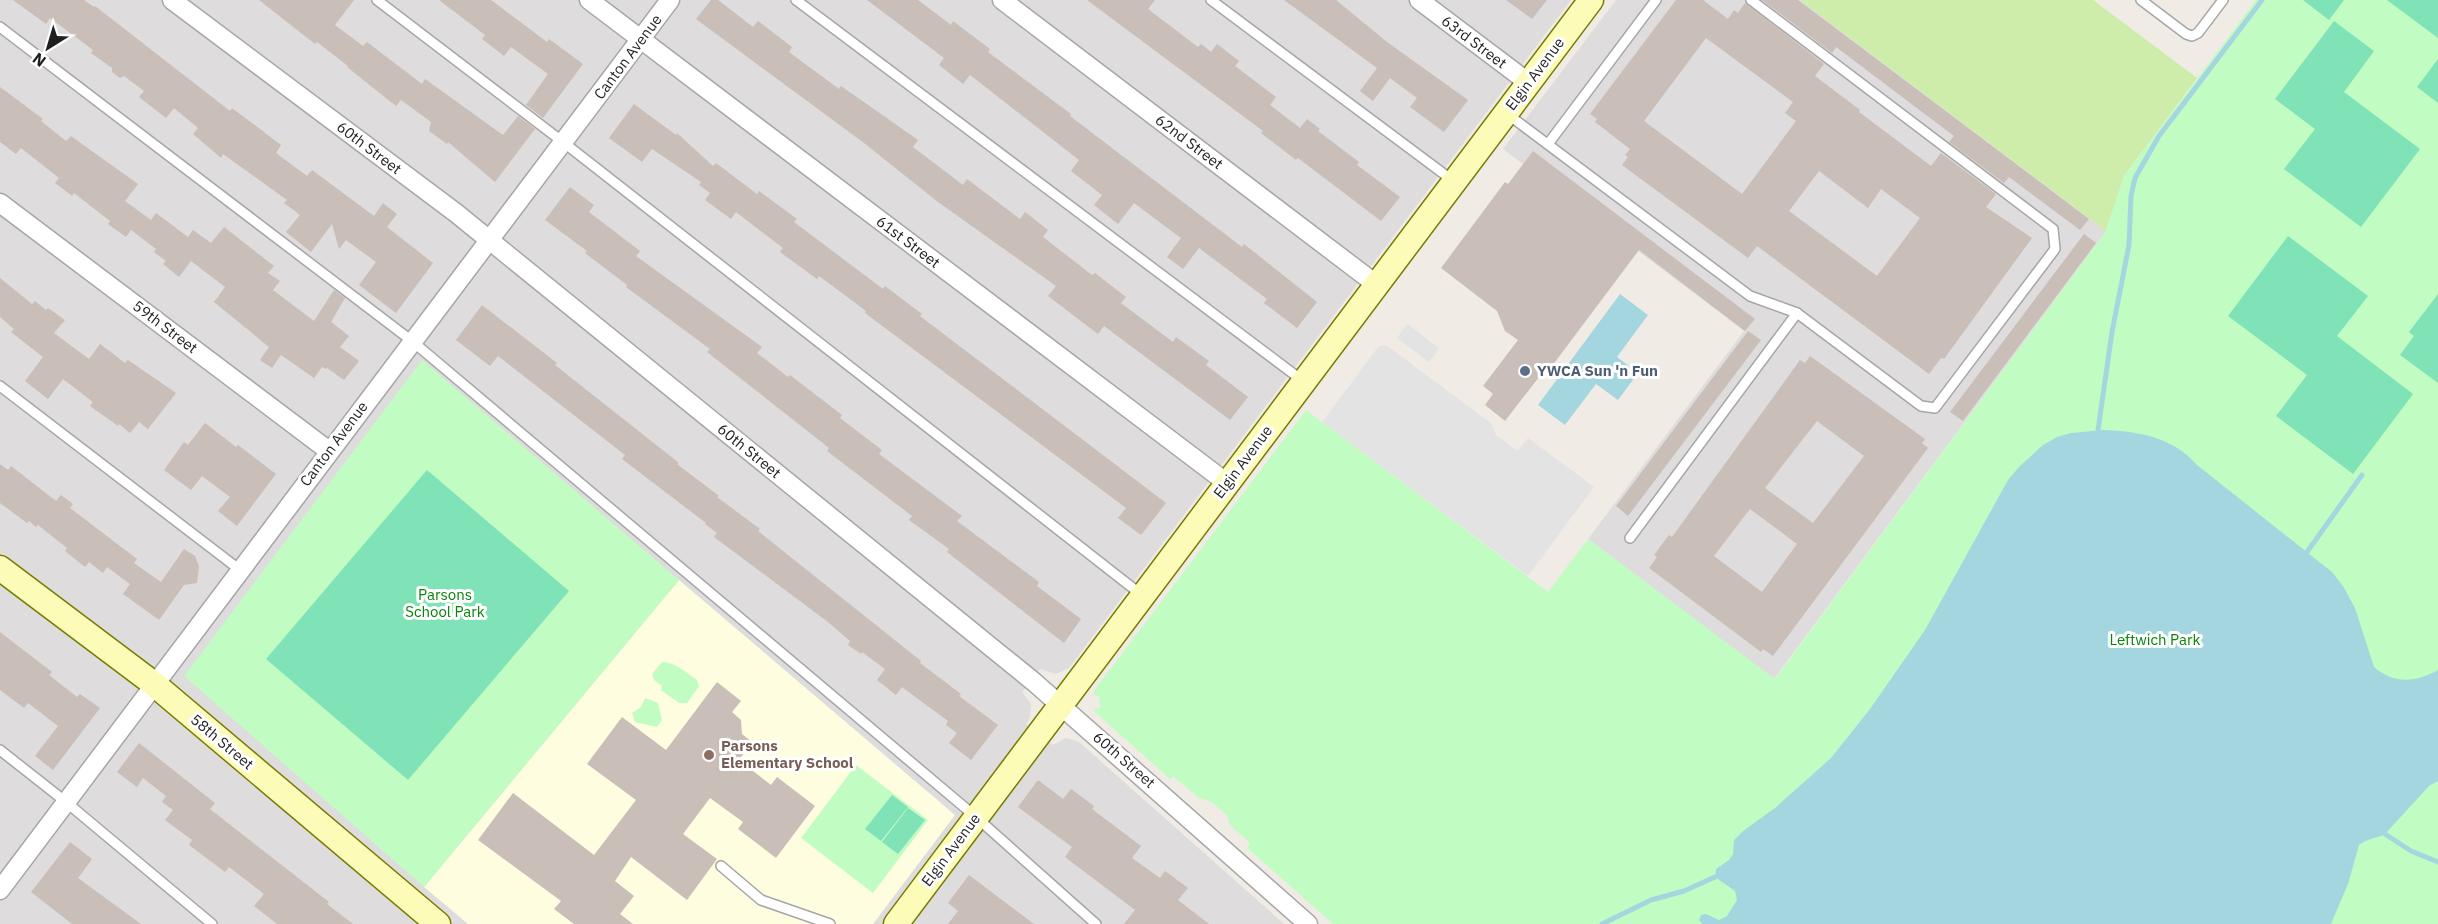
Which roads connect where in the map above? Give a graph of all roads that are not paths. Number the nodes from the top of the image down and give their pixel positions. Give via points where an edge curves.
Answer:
1 (172, 0) edge
2 (377, 0) edge
3 (589, 0) edge
4 (670, 0) edge
5 (796, 0) edge
6 (1002, 0) edge
7 (1212, 0) edge
8 (1419, 0) edge
9 (1591, 0) edge
10 (1656, 0) edge
11 (1752, 0) edge
12 (2141, 0) edge
13 (2223, 0) edge
14 (0, 27) edge
15 (641, 39) junction
16 (1529, 83) junction
17 (1505, 113) junction
18 (563, 142) junction
19 (1548, 144) junction
20 (1454, 182) junction
21 (0, 203) edge
22 (489, 240) junction
23 (1377, 285) junction
24 (1797, 313) junction
25 (412, 341) junction
26 (1304, 382) junction
27 (0, 386) edge
28 (329, 451) junction
29 (1227, 483) junction
30 (1630, 538) dead end
31 (0, 568) edge
32 (240, 570) junction
33 (1143, 596) junction
34 (154, 684) junction
35 (1060, 705) junction
36 (0, 750) edge
37 (66, 802) junction
38 (976, 817) junction
39 (721, 866) dead end
40 (0, 890) edge
41 (212, 924) edge
42 (438, 924) edge
43 (830, 924) edge
44 (896, 924) edge
45 (1096, 924) edge
46 (1308, 924) edge

1 - 22 street, 60th Street
2 - 18 lane
3 - 15 street, 61st Street
4 - 15 street, Canton Avenue
5 - 26 lane
6 - 23 street, 62nd Street
7 - 20 lane
8 - 16 street, 63rd Street
9 - 16 street, Elgin Avenue
10 - 19 lane
11 - 24 lane via 2053,229 2055,249 1935,408 1921,406
12 - 13 lane via 2192,36
14 - 25 lane
15 - 18 street, Canton Avenue
15 - 29 street, 61st Street
16 - 17 street, Elgin Avenue
17 - 19 lane
17 - 20 street, Elgin Avenue
18 - 22 street, Canton Avenue
18 - 33 lane
19 - 24 lane via 1750,296
20 - 23 street, Elgin Avenue
21 - 28 street, 59th Street
22 - 25 street, Canton Avenue
22 - 35 street, 60th Street
23 - 26 street, Elgin Avenue
24 - 30 lane
25 - 28 street, Canton Avenue
25 - 38 lane
26 - 29 street, Elgin Avenue
27 - 32 lane
28 - 32 street, Canton Avenue
29 - 33 street, Elgin Avenue
31 - 34 street, 58th Street
32 - 34 street, Canton Avenue
33 - 35 street, Elgin Avenue
34 - 37 street, Canton Avenue
34 - 42 street, 58th Street
35 - 38 street, Elgin Avenue
35 - 46 street, 60th Street
36 - 37 lane
37 - 40 street, Canton Avenue
37 - 41 lane
38 - 44 street, Elgin Avenue
38 - 45 lane
39 - 43 lane via 761,900

